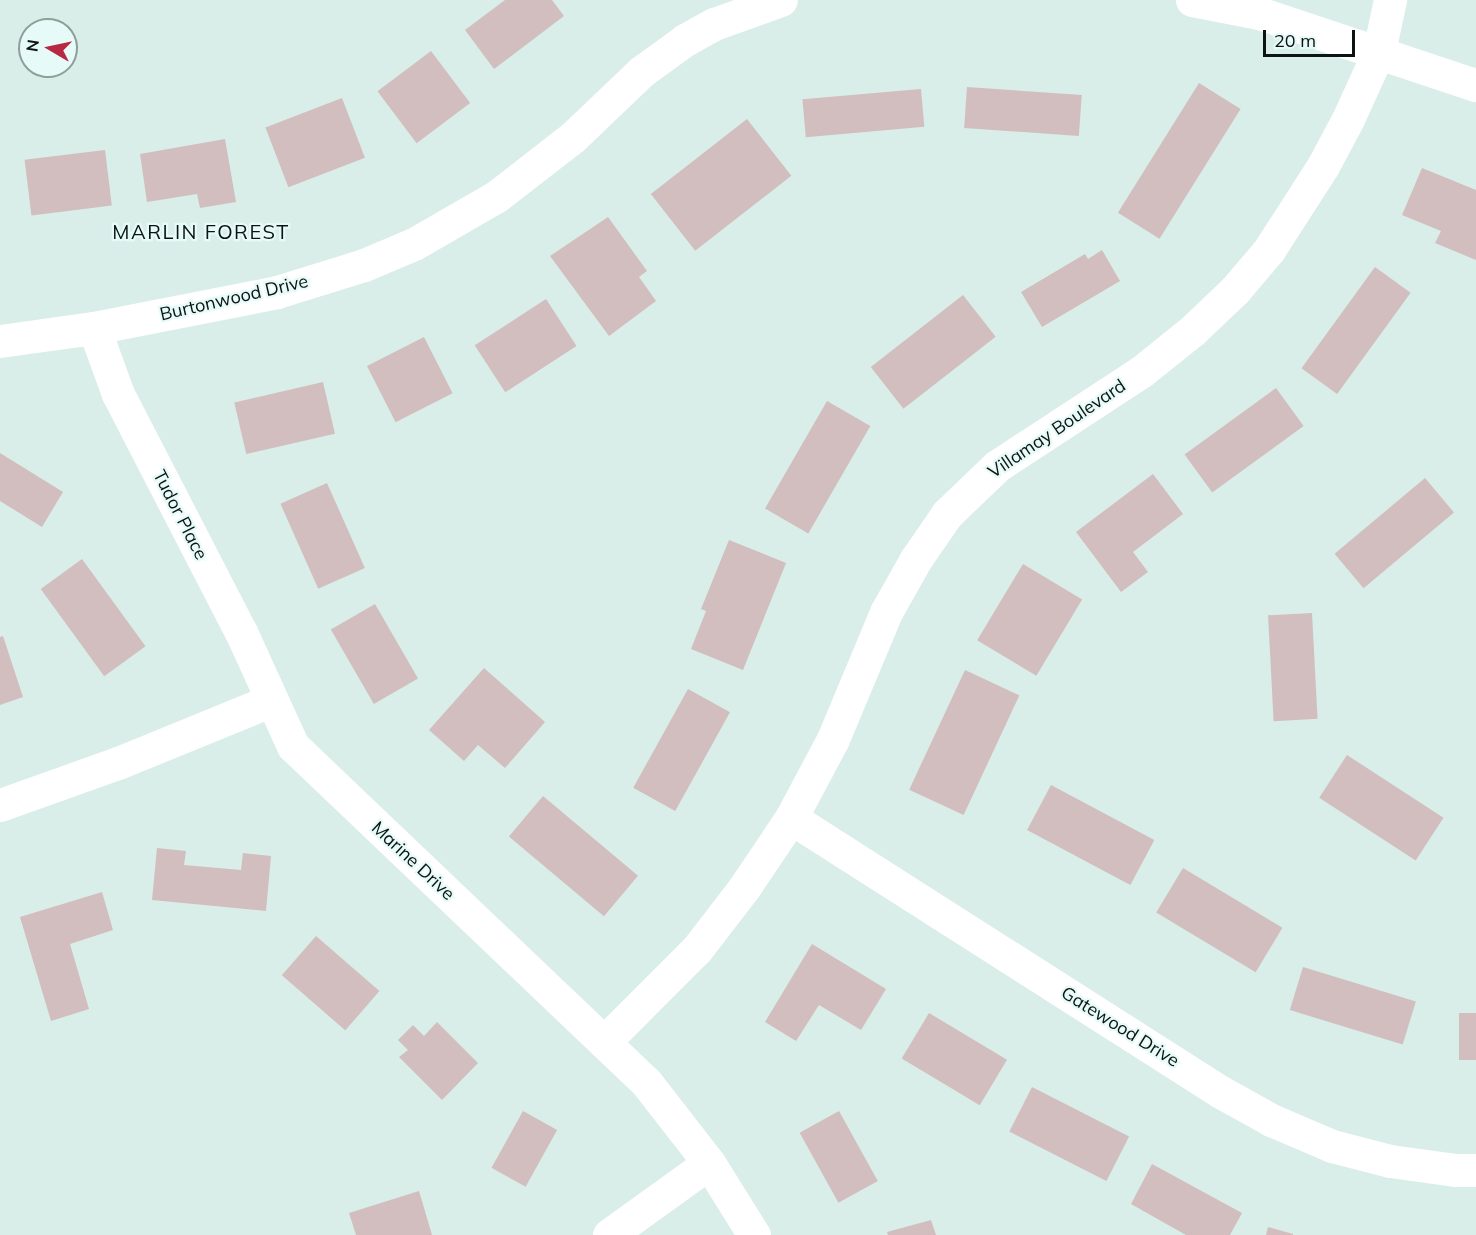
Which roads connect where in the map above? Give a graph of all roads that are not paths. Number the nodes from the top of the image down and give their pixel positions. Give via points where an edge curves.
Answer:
1 (781, 0) edge
2 (1192, 0) edge
3 (1390, 0) edge
4 (1379, 51) junction
5 (1476, 85) edge
6 (94, 328) junction
7 (0, 341) edge
8 (272, 700) junction
9 (0, 805) edge
10 (791, 818) junction
11 (604, 1042) junction
12 (709, 1163) junction
13 (1476, 1170) edge
14 (609, 1235) edge
15 (754, 1235) edge

1 - 6 street, Burtonwood Drive via 714,24 685,40 641,72 573,137 497,196 414,244 364,265 277,292
2 - 4 street via 1259,13
3 - 4 street, Villamay Boulevard
4 - 5 street
4 - 10 street, Villamay Boulevard via 1323,166 1269,250 1235,290 1142,371 997,466 947,514 886,612 833,739
6 - 7 street, Burtonwood Drive
6 - 8 street, Tudor Place via 117,394 241,632
8 - 9 street via 118,764
8 - 11 street, Marine Drive via 293,746 303,757
10 - 11 street, Villamay Boulevard via 697,949
10 - 13 street, Gatewood Drive via 1271,1120 1332,1146 1390,1161
11 - 12 street, Marine Drive via 646,1082
12 - 14 street
12 - 15 street, Marine Drive

